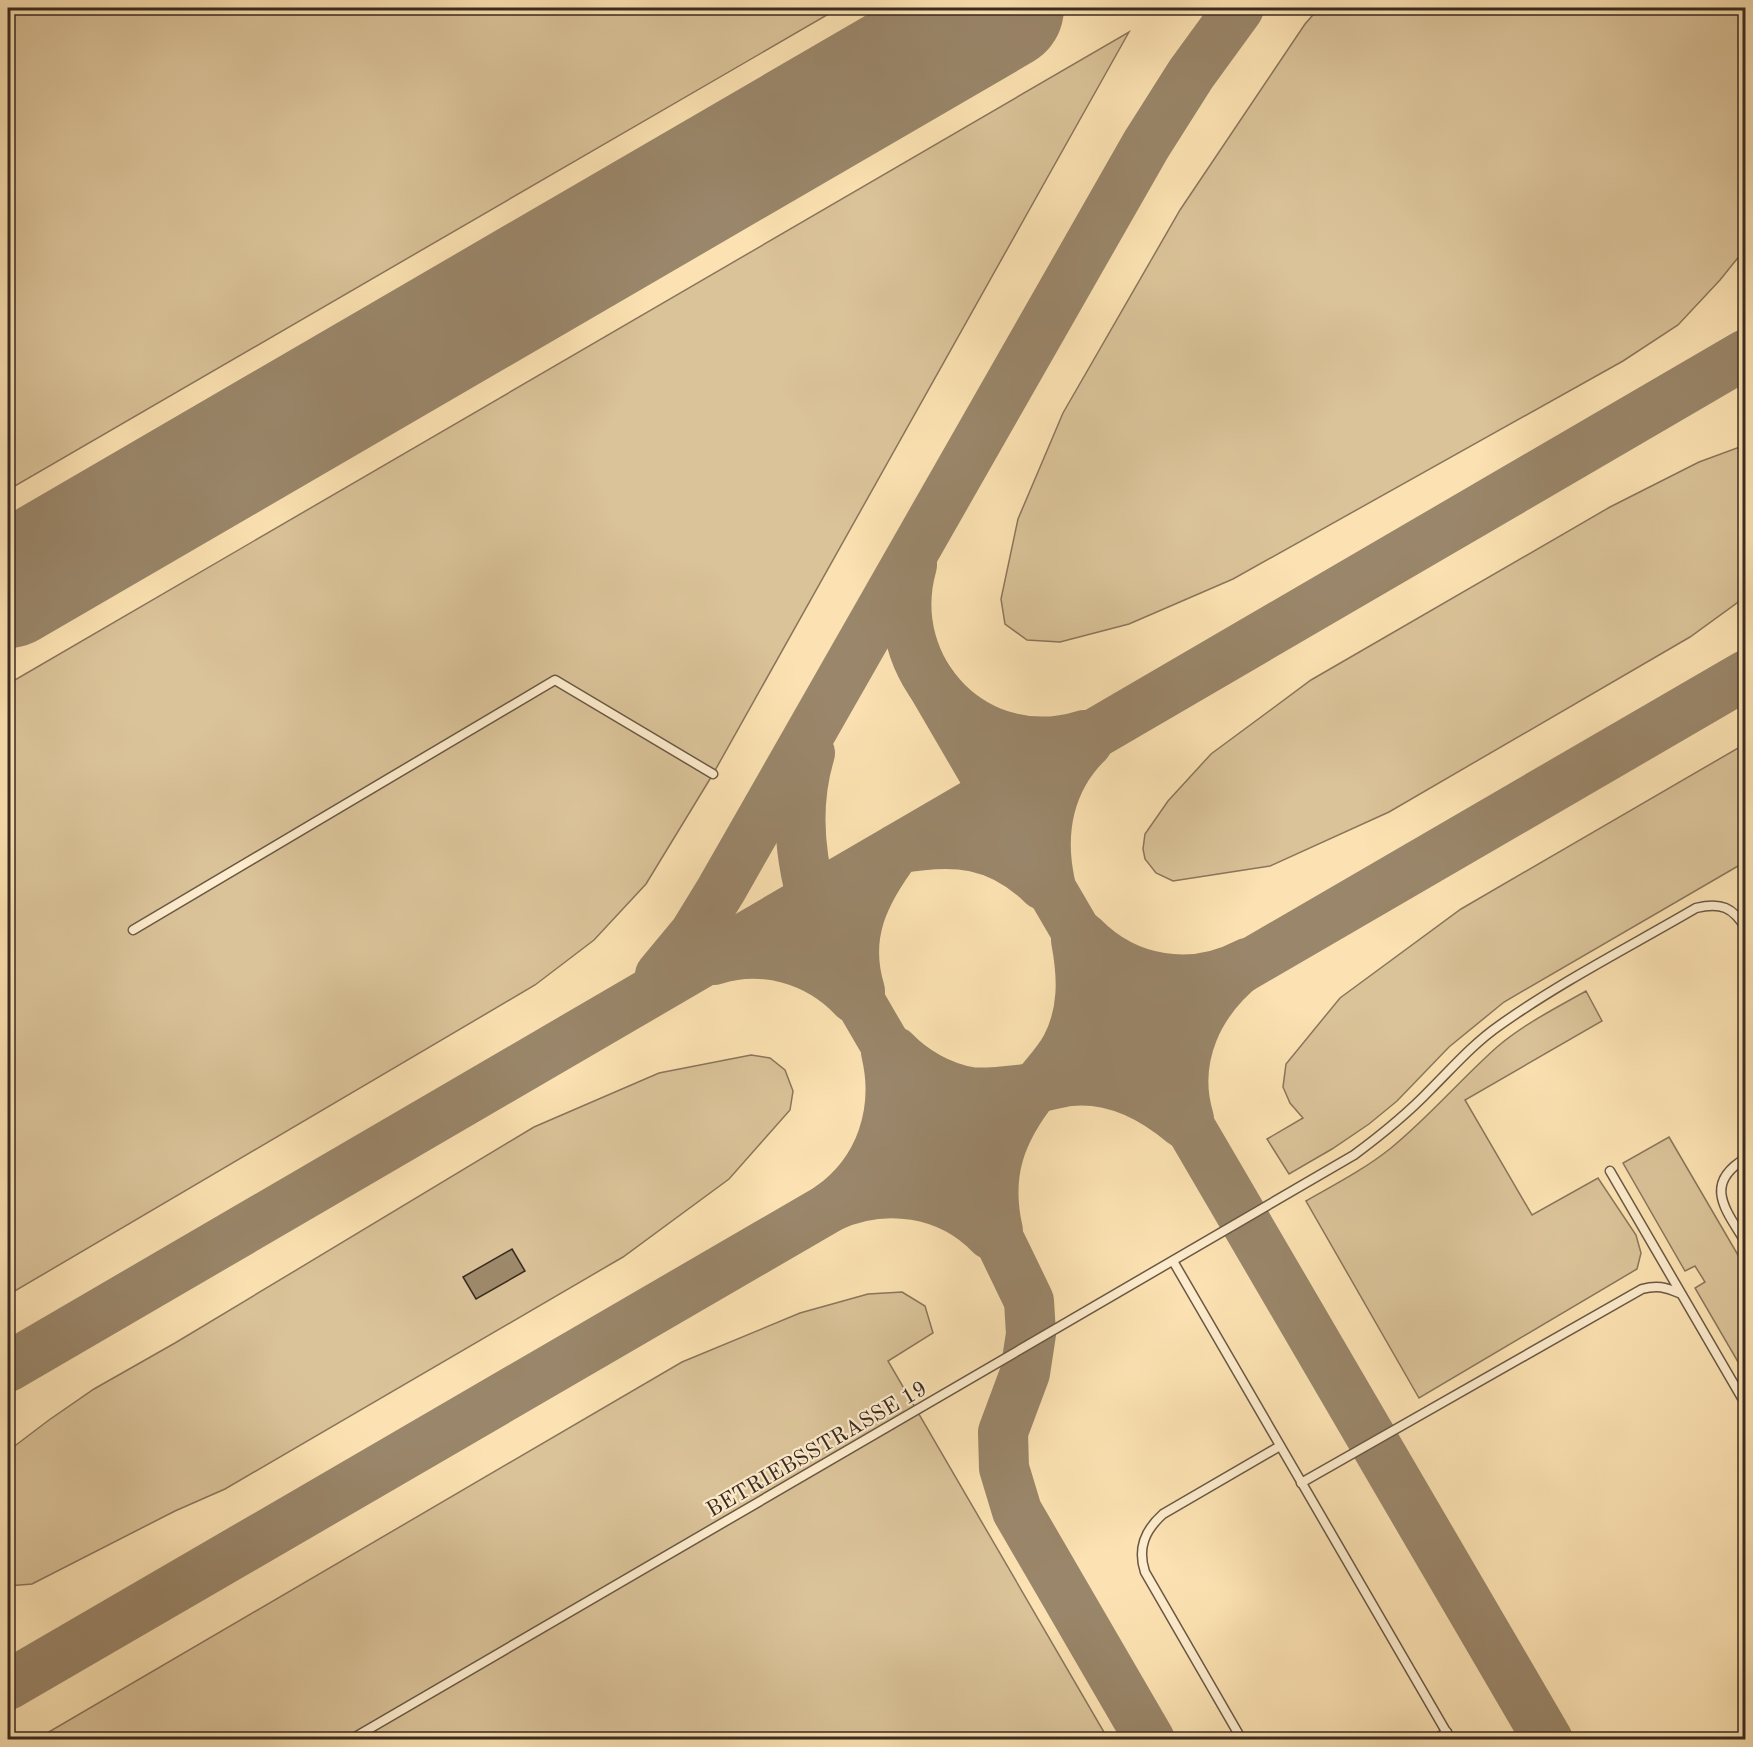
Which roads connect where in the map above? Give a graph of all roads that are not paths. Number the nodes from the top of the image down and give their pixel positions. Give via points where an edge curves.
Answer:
1 (713, 774) dead end
2 (1746, 929) edge
3 (133, 930) dead end
4 (1745, 1159) edge
5 (1610, 1171) dead end
6 (1746, 1243) edge
7 (1173, 1261) junction
8 (1679, 1293) junction
9 (1746, 1405) edge
10 (1280, 1446) junction
11 (1302, 1484) junction
12 (1449, 1736) edge
13 (350, 1740) edge
14 (1242, 1740) edge
15 (1434, 1740) edge

1 - 3 lane via 555,680
2 - 7 lane, BETRIEBSSTRASSE 19 via 1723,906 1709,904 1696,908 1500,1025 1405,1115 1354,1155
4 - 6 lane via 1731,1167 1720,1184 1722,1202
5 - 8 lane
7 - 10 lane
7 - 13 lane, BETRIEBSSTRASSE 19
8 - 9 lane
8 - 11 lane via 1664,1286 1642,1289
10 - 11 lane
10 - 14 lane via 1163,1514 1142,1545 1145,1572
11 - 12 lane
12 - 15 lane

